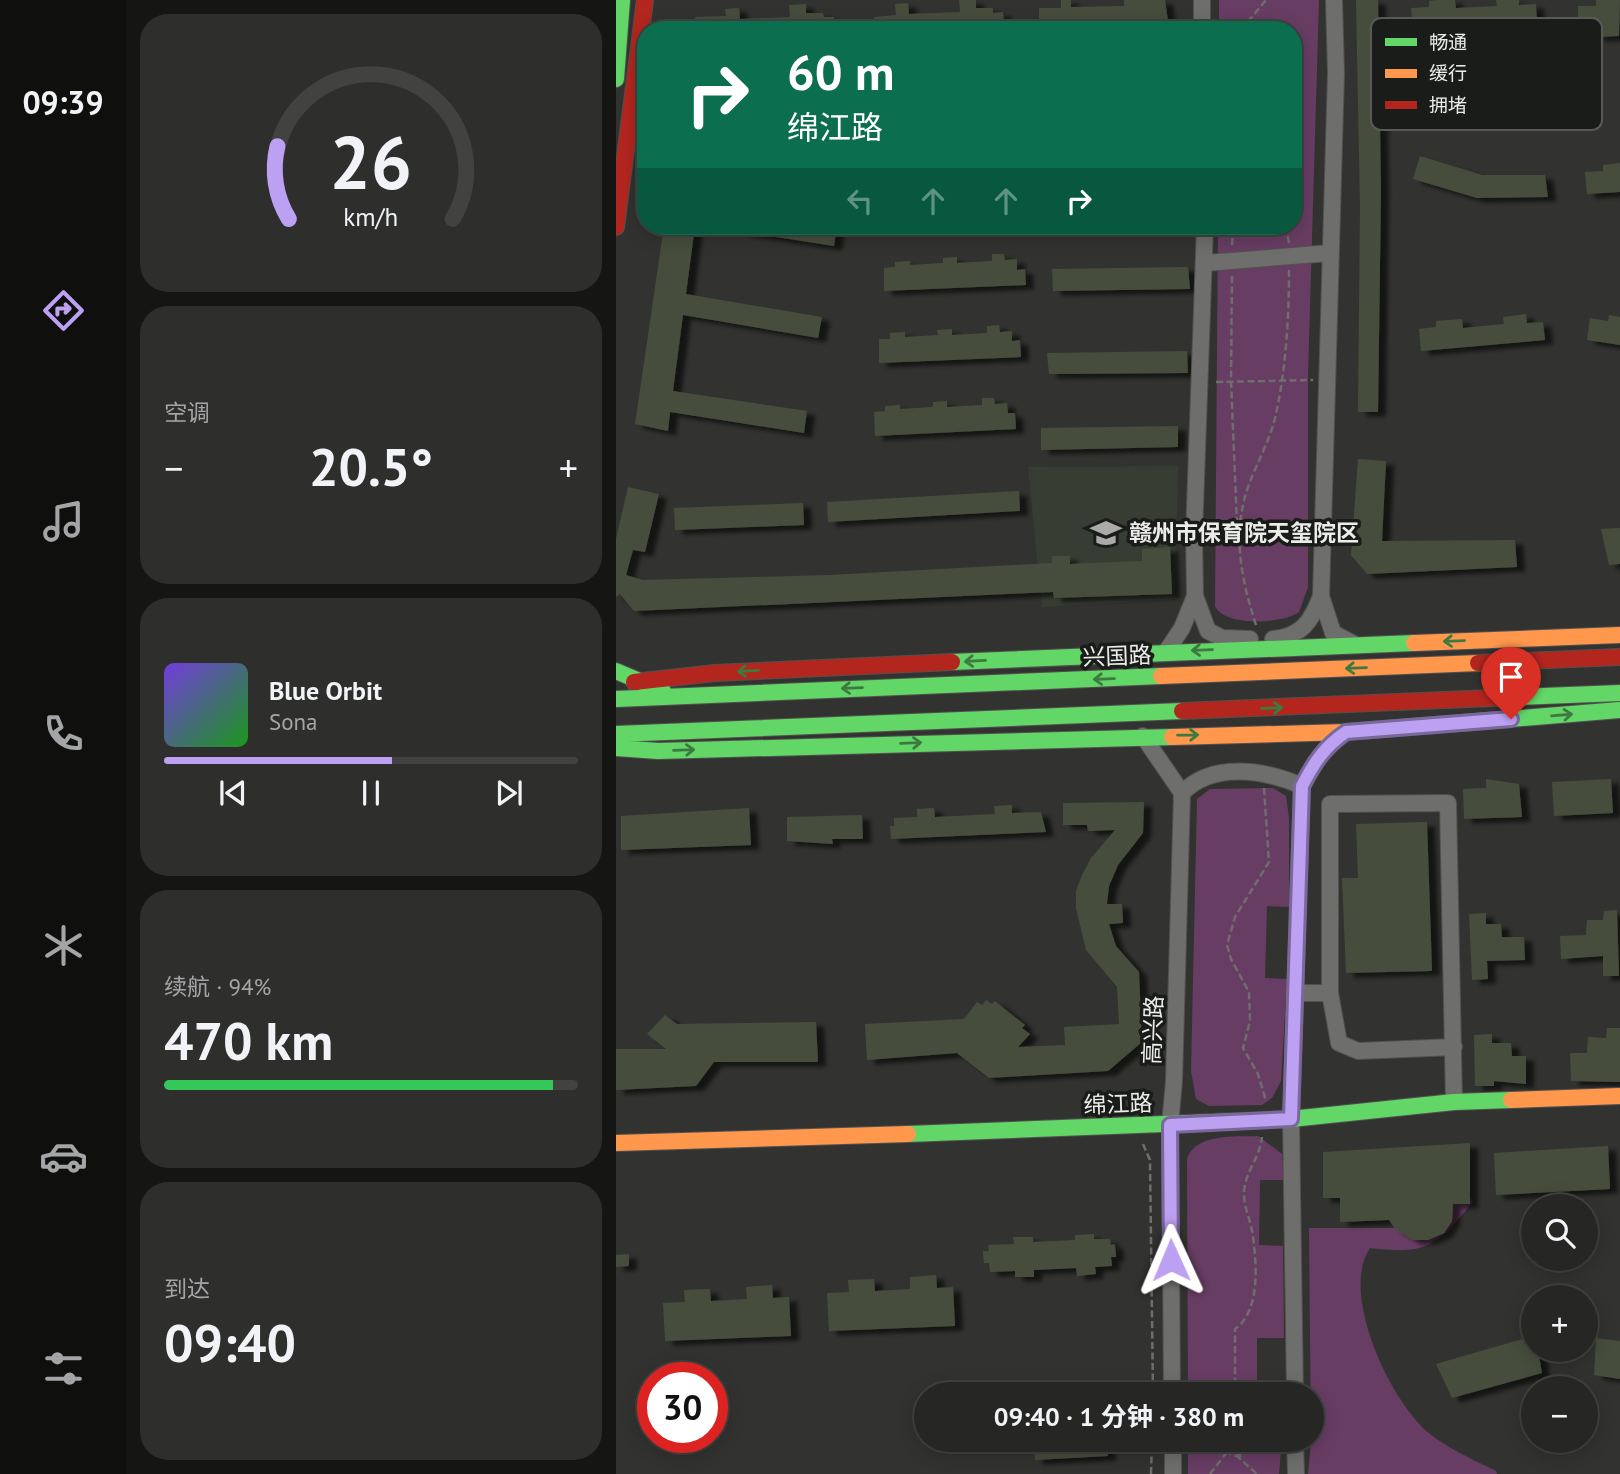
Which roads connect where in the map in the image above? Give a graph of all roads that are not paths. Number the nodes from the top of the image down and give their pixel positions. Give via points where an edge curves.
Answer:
1 (622, 0) edge
2 (645, 0) edge
3 (1202, 0) edge
4 (1334, 0) edge
5 (643, 21) edge
6 (1202, 21) edge
7 (637, 70) edge
8 (616, 79) edge
9 (616, 227) edge
10 (1205, 235) edge
11 (1331, 253) junction
12 (1206, 263) junction
13 (1195, 596) junction
14 (1321, 596) junction
15 (1620, 635) edge
16 (1356, 645) junction
17 (1167, 652) junction
18 (1620, 657) edge
19 (616, 671) edge
20 (635, 682) junction
21 (616, 684) edge
22 (1620, 693) edge
23 (681, 694) junction
24 (616, 699) edge
25 (1620, 710) edge
26 (1346, 732) junction
27 (616, 734) edge
28 (1143, 736) junction
29 (616, 748) edge
30 (1302, 786) junction
31 (1182, 793) junction
32 (1297, 993) junction
33 (1330, 993) junction
34 (1454, 1047) junction
35 (1620, 1096) edge
36 (1454, 1102) junction
37 (1291, 1119) junction
38 (1170, 1125) junction
39 (616, 1143) edge
40 (1172, 1382) edge
41 (1295, 1382) edge
42 (1173, 1452) edge
43 (1295, 1452) edge
44 (1173, 1474) edge
45 (1296, 1474) edge

1 - 8 street
2 - 5 street
3 - 6 street
4 - 11 street
7 - 9 street
10 - 12 street
11 - 12 street
11 - 14 street
12 - 13 street
13 - 14 street via 1208,631 1222,638 1257,640 1294,636 1311,622
13 - 17 street
14 - 16 street via 1333,633
15 -> 16 street
16 -> 17 street
17 -> 20 street via 715,673
18 -> 23 street, 兴国路
19 - 20 street
20 - 21 street
20 - 23 street
27 -> 22 street
23 - 24 street, 兴国路
26 -> 25 street
28 -> 26 street
26 - 30 street via 1316,759
29 -> 28 street via 658,751
28 - 31 street
30 - 31 street via 1267,772 1221,773 1200,777
30 - 32 street
31 - 38 street, 高兴路
32 - 33 street
32 - 37 street
33 - 34 street via 1339,1043 1358,1051
33 - 34 street via 1330,804 1448,803
34 - 36 street
35 - 36 street, 绵江路
36 - 37 street, 绵江路
37 - 38 street, 绵江路
37 - 41 street
38 - 39 street, 绵江路
38 - 40 street, 高兴路
42 - 44 street
43 - 45 street

